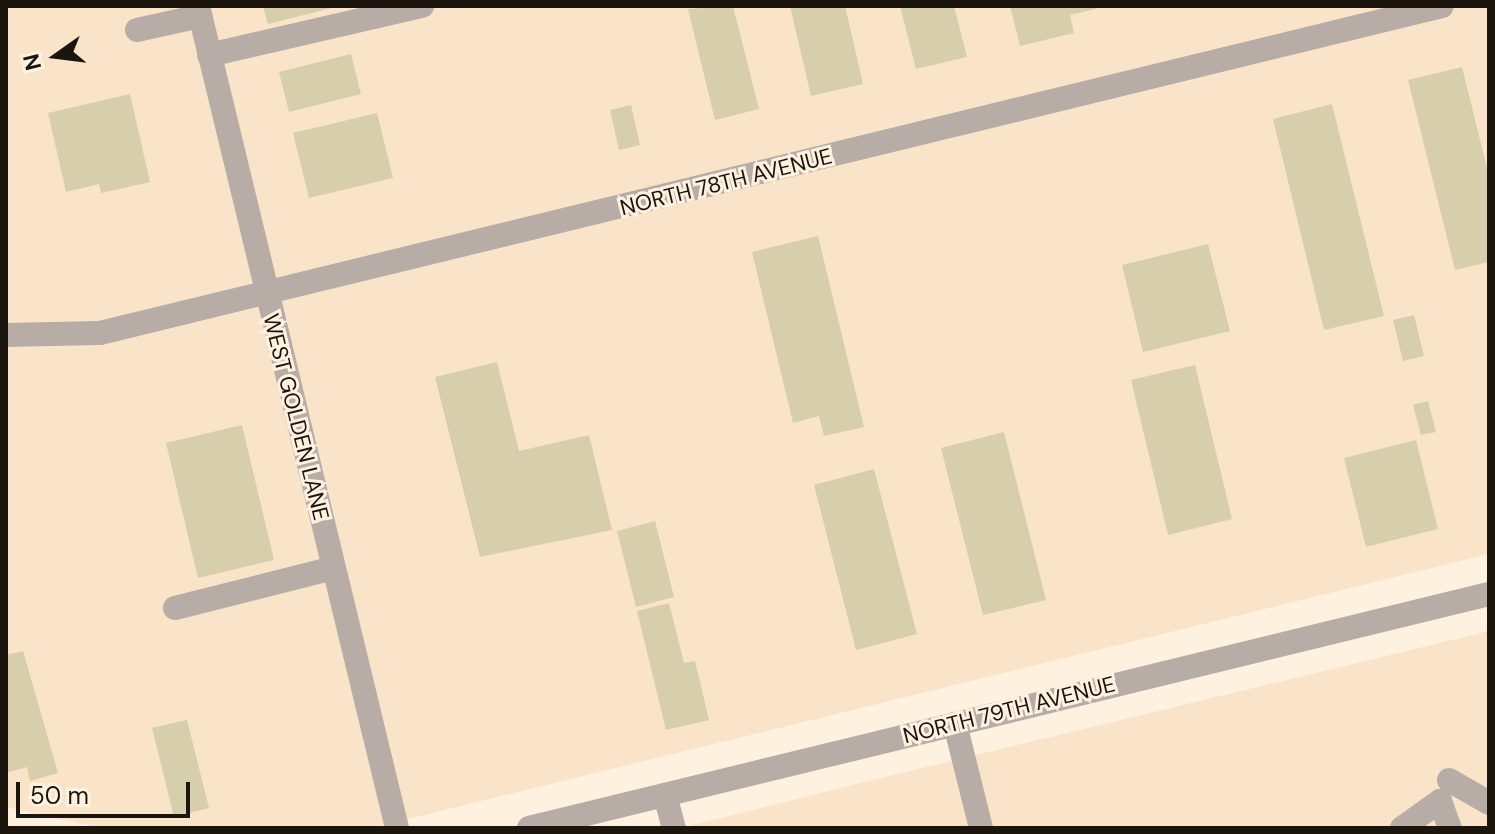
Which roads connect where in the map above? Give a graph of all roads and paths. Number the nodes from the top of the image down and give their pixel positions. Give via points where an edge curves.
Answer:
1 (422, 6) edge
2 (1442, 6) edge
3 (199, 11) edge
4 (137, 30) dead end
5 (209, 55) junction
6 (267, 294) junction
7 (6, 335) edge
8 (333, 568) junction
9 (1489, 594) edge
10 (175, 608) dead end
11 (955, 724) junction
12 (1449, 780) dead end
13 (665, 795) junction
14 (1489, 803) edge
15 (397, 828) edge
16 (529, 828) edge
17 (674, 828) edge
18 (981, 828) edge
19 (1402, 828) edge
20 (1450, 828) edge

1 - 5 street
2 - 6 street, NORTH 78TH AVENUE
3 - 4 street
3 - 5 street, WEST GOLDEN LANE
5 - 6 street, WEST GOLDEN LANE
6 - 7 street, NORTH 78TH AVENUE via 100,333
6 - 8 street, WEST GOLDEN LANE
8 - 10 street
8 - 15 street, WEST GOLDEN LANE
9 - 11 street, NORTH 79TH AVENUE
11 - 13 street, NORTH 79TH AVENUE
11 - 18 street
12 - 14 street
13 - 16 street, NORTH 79TH AVENUE
13 - 17 street
19 - 20 street via 1440,801

